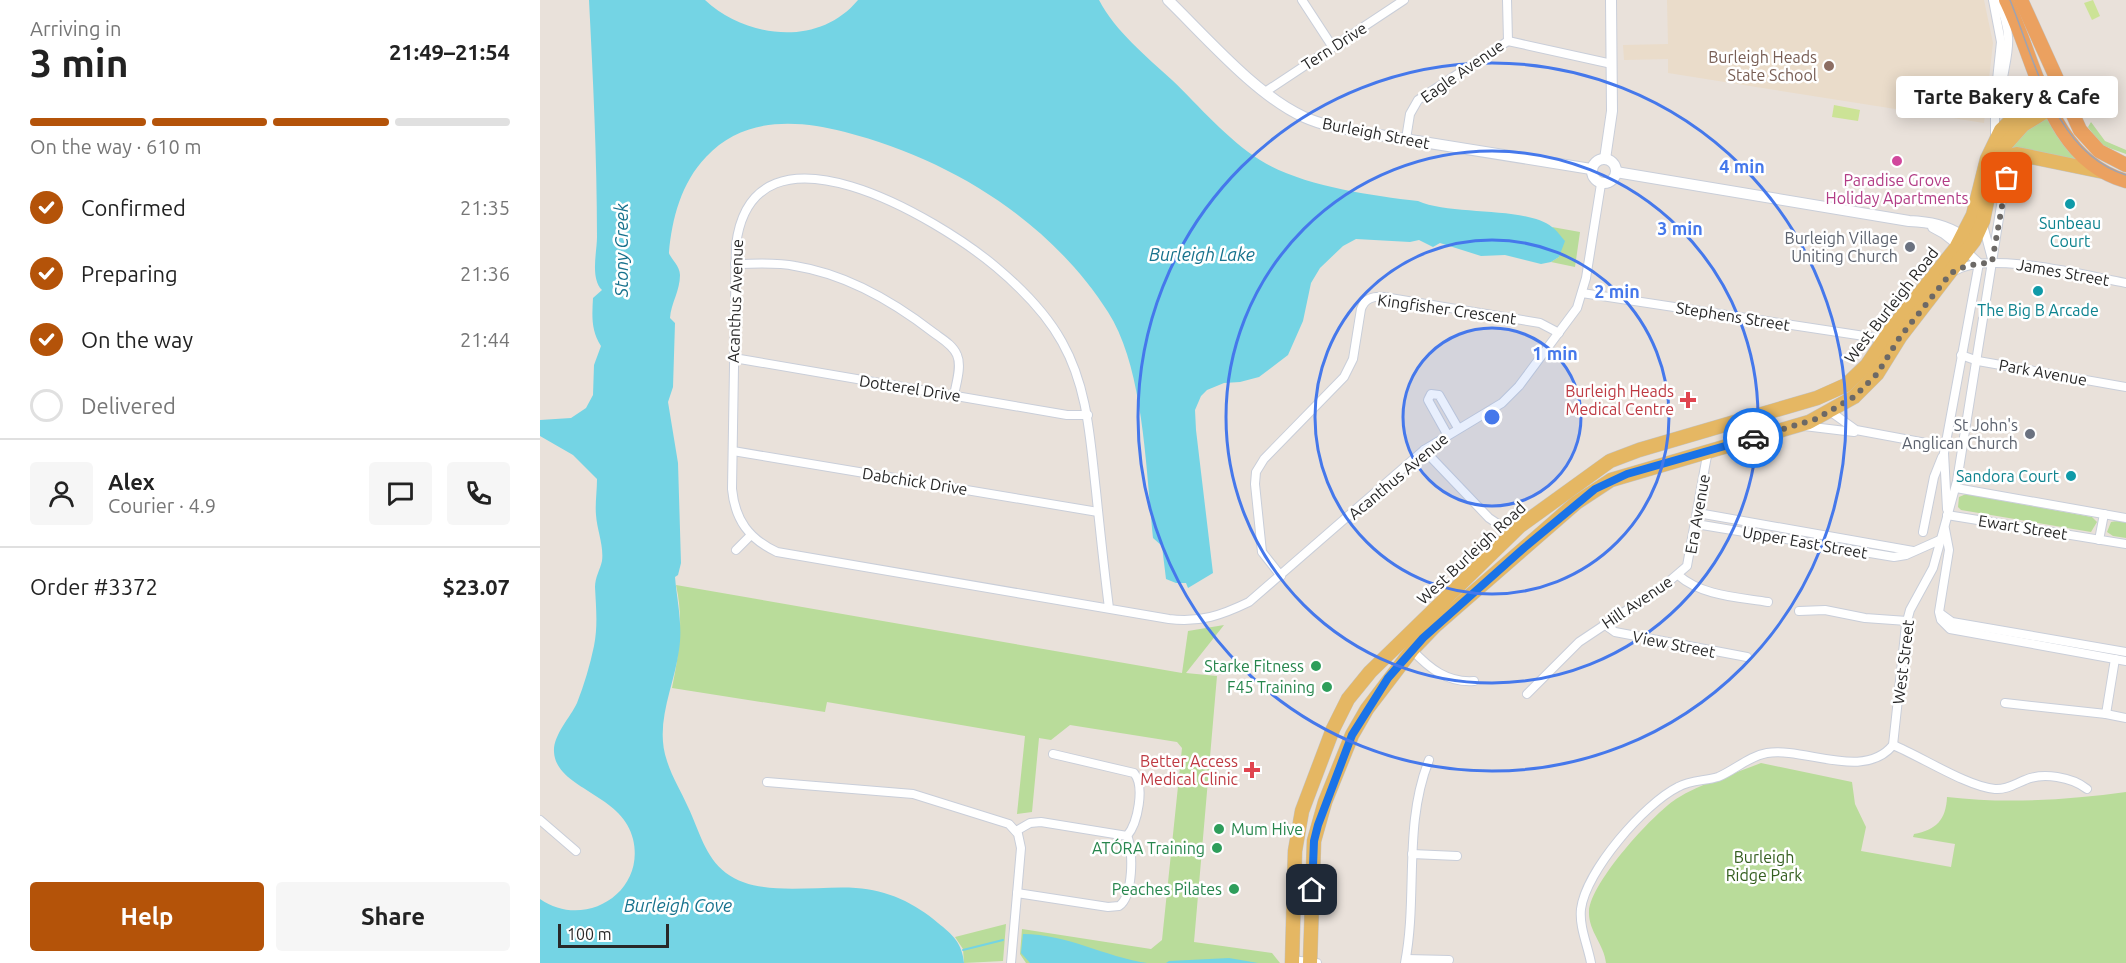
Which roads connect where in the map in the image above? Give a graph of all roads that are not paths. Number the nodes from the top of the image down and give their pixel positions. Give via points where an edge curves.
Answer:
1 (1168, 0) edge
2 (1302, 0) edge
3 (1404, 0) edge
4 (1507, 0) edge
5 (1611, 0) edge
6 (1993, 0) edge
7 (1998, 0) edge
8 (2006, 0) edge
9 (2021, 0) edge
10 (1508, 41) junction
11 (1332, 46) junction
12 (2009, 48) junction
13 (2001, 55) junction
14 (1612, 63) junction
15 (2038, 80) junction
16 (1265, 92) junction
17 (1998, 97) junction
18 (2063, 97) junction
19 (2048, 104) junction
20 (2015, 113) junction
21 (1406, 140) junction
22 (1994, 141) junction
23 (2028, 156) junction
24 (2106, 156) junction
25 (1605, 159) junction
26 (1998, 159) junction
27 (2126, 160) edge
28 (2126, 165) edge
29 (1591, 169) junction
30 (1616, 172) junction
31 (2109, 174) junction
32 (2126, 181) edge
33 (1601, 184) junction
34 (1978, 218) junction
35 (1910, 221) junction
36 (1933, 222) junction
37 (1965, 244) junction
38 (1992, 260) junction
39 (735, 264) junction
40 (1979, 264) junction
41 (1951, 273) junction
42 (1976, 280) junction
43 (1990, 282) junction
44 (2126, 283) edge
45 (1582, 293) junction
46 (1559, 333) junction
47 (1884, 339) junction
48 (1961, 355) junction
49 (734, 358) junction
50 (1978, 361) junction
51 (2126, 387) edge
52 (954, 395) junction
53 (1831, 412) junction
54 (1088, 415) junction
55 (1739, 420) junction
56 (1798, 426) junction
57 (1458, 428) junction
58 (1863, 432) junction
59 (1447, 434) junction
60 (1926, 443) dead end
61 (1424, 450) junction
62 (1708, 450) junction
63 (733, 451) junction
64 (1944, 453) junction
65 (1943, 474) junction
66 (1956, 485) junction
67 (1945, 494) junction
68 (1098, 512) junction
69 (1698, 513) junction
70 (2104, 514) junction
71 (1947, 515) junction
72 (2126, 518) edge
73 (1489, 519) junction
74 (1696, 524) junction
75 (1520, 526) junction
76 (1945, 528) junction
77 (1923, 532) dead end
78 (750, 536) junction
79 (1942, 539) junction
80 (2099, 540) junction
81 (2126, 544) edge
82 (735, 550) dead end
83 (1493, 551) junction
84 (1913, 551) junction
85 (1678, 575) junction
86 (1281, 576) junction
87 (1768, 602) dead end
88 (1939, 605) junction
89 (1109, 608) junction
90 (1799, 611) dead end
91 (1907, 621) junction
92 (1604, 624) junction
93 (1412, 650) junction
94 (2126, 652) edge
95 (1747, 657) dead end
96 (2115, 659) junction
97 (2126, 661) edge
98 (1474, 681) dead end
99 (1527, 694) dead end
100 (2005, 703) dead end
101 (2106, 714) junction
102 (2126, 718) edge
103 (1893, 744) junction
104 (1053, 754) dead end
105 (1429, 760) dead end
106 (767, 782) dead end
107 (2087, 789) dead end
108 (540, 820) edge
109 (1016, 831) junction
110 (1127, 836) junction
111 (576, 851) dead end
112 (1412, 854) junction
113 (1457, 856) dead end
114 (1017, 893) junction
115 (1011, 960) edge
116 (1449, 960) dead end
117 (1405, 961) edge
118 (1292, 962) edge
119 (1310, 963) edge
120 (1317, 963) edge
121 (1591, 963) edge

1 - 16 street, Burleigh Street
2 - 11 street
3 - 11 street, Tern Drive
4 - 10 street, Eagle Avenue
5 - 14 street
6 - 13 street
7 - 12 street via 2006,21
8 - 15 highway
9 - 18 highway
10 - 14 street
10 - 21 street, Eagle Avenue via 1418,100 1410,114
11 - 16 street, Tern Drive
12 - 13 street
12 - 17 street
13 - 17 street
14 - 25 street via 1612,111
15 - 19 highway
15 - 20 main road, West Burleigh Road
16 - 21 street, Burleigh Street via 1294,112 1321,123
17 - 20 street via 2002,105
17 - 22 street
18 - 19 main road, West Burleigh Road
18 - 24 highway via 2083,135
19 - 20 main road, West Burleigh Road
19 - 26 main road, West Burleigh Road via 2018,129
19 - 31 highway via 2077,150
20 - 22 main road, West Burleigh Road via 2001,124
21 - 29 street, Burleigh Street
22 - 34 main road, West Burleigh Road
23 - 26 main road via 2010,154
23 - 31 main road
23 - 38 street, West Street via 2016,157 2010,163
24 - 27 street
24 - 28 highway
25 - 29 street via 1598,160
25 - 30 street via 1612,162
26 - 34 main road, West Burleigh Road
29 - 33 street via 1592,177
30 - 33 street via 1613,180
30 - 35 street
31 - 32 highway
33 - 45 street, Acanthus Avenue
34 - 36 street via 1957,224
34 - 37 main road, West Burleigh Road
34 - 38 street, West Street
35 - 36 street
35 - 37 street via 1941,230
36 - 37 street via 1946,226
37 - 38 street, James Street
37 - 40 street
37 - 41 main road, West Burleigh Road
37 - 47 main road, West Burleigh Road
38 - 40 street
38 - 43 street, West Street
38 - 44 street, James Street
39 - 49 street, Acanthus Avenue
39 - 52 street via 794,265 816,271 862,288 900,309 954,349 959,362
39 - 54 street, Acanthus Avenue via 738,229 745,210 759,193 779,181 820,179 895,204 976,252 1039,309 1070,356
40 - 41 street
40 - 42 street, West Street
41 - 53 main road, West Burleigh Road via 1900,337 1870,383
42 - 43 street via 1984,278
42 - 48 street, West Street
43 - 50 street, West Street
45 - 46 street, Acanthus Avenue
45 - 47 street, Stephens Street
46 - 57 street, Acanthus Avenue via 1502,403
46 - 86 street, Kingfisher Crescent via 1540,323 1507,317 1384,297 1365,301 1353,359 1344,377 1256,472 1262,552
47 - 55 main road, West Burleigh Road via 1864,369 1846,385 1816,398
48 - 50 street, Park Avenue
48 - 64 street, West Street
49 - 52 street, Dotterel Drive
49 - 63 street, Acanthus Avenue
50 - 51 street, Park Avenue
50 - 66 street, West Street
52 - 54 street, Dotterel Drive via 1067,415
53 - 55 main road via 1820,404 1766,418
53 - 56 main road, West Burleigh Road
53 - 58 street via 1844,424
54 - 68 street, Acanthus Avenue
55 - 75 main road, West Burleigh Road via 1623,455
56 - 58 street
56 - 62 main road, West Burleigh Road
57 - 59 street, Acanthus Avenue
57 - 59 street via 1439,395 1431,394 1428,400
58 - 60 street
59 - 61 street, Acanthus Avenue
61 - 73 street
61 - 86 street, Acanthus Avenue
62 - 69 street, Era Avenue
62 - 93 main road, West Burleigh Road via 1611,480 1585,496
63 - 68 street, Dabchick Drive
63 - 78 street, Acanthus Avenue via 734,505
64 - 65 street, West Street
64 - 77 street via 1934,477
65 - 66 street, Ewart Street
65 - 67 street, West Street
66 - 67 street
66 - 70 street, Ewart Street
66 - 71 street, West Street
67 - 71 street, West Street
68 - 89 street, Acanthus Avenue
69 - 74 street, Era Avenue
69 - 84 street, Upper East Street
70 - 72 street, Ewart Street
70 - 80 street
71 - 76 street, West Street
71 - 80 street, Ewart Street
73 - 75 street via 1504,528
73 - 83 street via 1498,535
74 - 84 street, Upper East Street via 1887,556 1904,556
74 - 85 street, Era Avenue via 1689,563
75 - 83 main road, West Burleigh Road
76 - 79 street, West Street
76 - 88 street via 1949,550
78 - 82 street
78 - 89 street, Acanthus Avenue via 777,552
79 - 84 street, Upper East Street
79 - 91 street, West Street
80 - 81 street, Ewart Street
83 - 118 main road, West Burleigh Road via 1370,672 1348,699 1333,729 1298,830
85 - 87 street, Hill Avenue via 1703,590
85 - 92 street, Hill Avenue
86 - 89 street, Acanthus Avenue via 1250,602 1203,620 1176,620
88 - 94 street via 1942,616 1950,622
88 - 96 street via 1940,618 1953,631
90 - 91 street via 1825,610
91 - 103 street, West Street
92 - 95 street, View Street via 1615,632
92 - 99 street, Hill Avenue via 1579,642
93 - 98 street via 1440,673 1463,682
93 - 119 main road, West Burleigh Road via 1352,735 1325,802 1314,841
96 - 97 street
96 - 101 street
100 - 101 street
101 - 102 street
103 - 107 street via 1986,788 2005,789 2043,776 2072,781
103 - 121 street via 1881,754 1858,762 1790,752 1766,753 1719,776 1675,788 1627,831 1584,896 1581,910
104 - 110 street via 1134,773 1139,781 1135,822
105 - 112 street via 1421,779
106 - 109 street via 913,794 1001,820
108 - 111 street
109 - 110 street via 1035,821
109 - 114 street via 1021,848
110 - 114 street via 1132,852 1127,897 1122,904 1108,907
112 - 113 street
112 - 117 street
114 - 115 street
116 - 117 street
118 - 119 street
119 - 120 street

